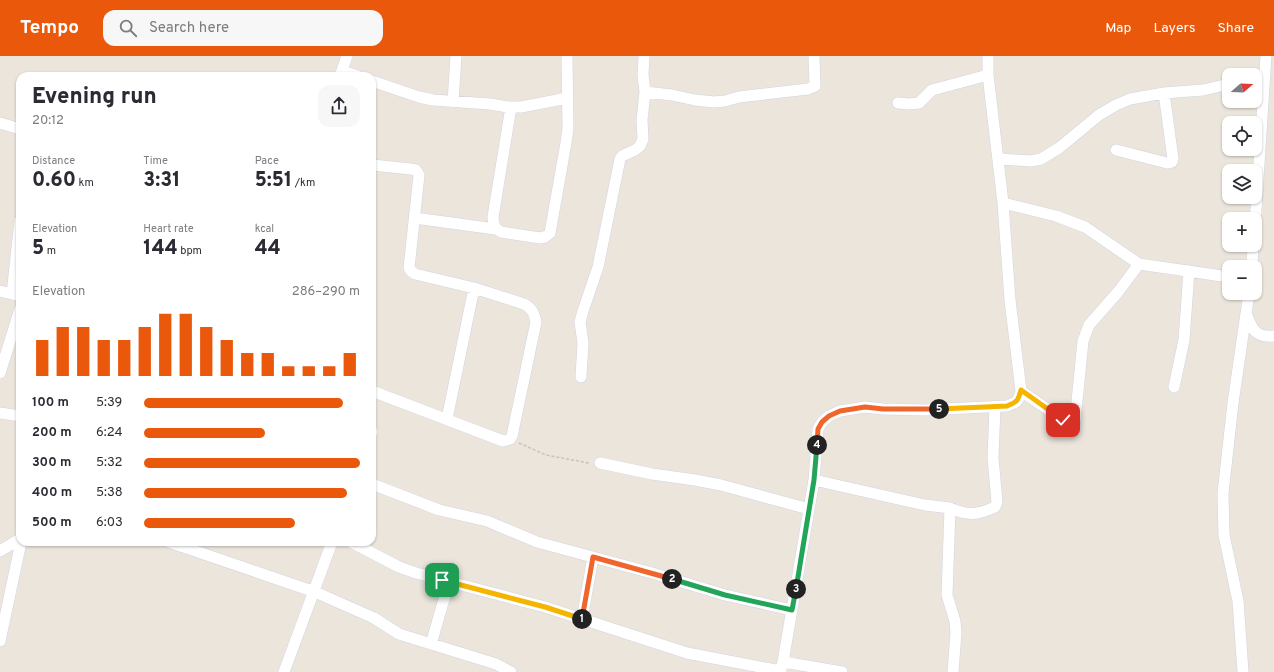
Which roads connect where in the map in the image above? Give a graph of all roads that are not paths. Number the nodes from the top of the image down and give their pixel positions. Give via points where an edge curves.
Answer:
1 (347, 56) edge
2 (456, 56) edge
3 (567, 56) edge
4 (644, 56) edge
5 (816, 56) edge
6 (988, 56) edge
7 (1266, 56) edge
8 (1262, 69) edge
9 (341, 72) edge
10 (988, 75) junction
11 (376, 82) edge
12 (1222, 86) edge
13 (645, 92) junction
14 (1164, 93) junction
15 (568, 98) junction
16 (453, 102) junction
17 (898, 103) dead end
18 (511, 107) junction
19 (1259, 108) edge
20 (0, 124) edge
21 (16, 128) edge
22 (1116, 150) dead end
23 (999, 159) junction
24 (376, 166) edge
25 (1003, 203) junction
26 (1255, 212) edge
27 (415, 218) junction
28 (496, 229) junction
29 (1139, 264) junction
30 (1190, 271) junction
31 (1222, 276) edge
32 (474, 288) junction
33 (0, 291) edge
34 (16, 295) edge
35 (1247, 300) edge
36 (1246, 312) junction
37 (16, 322) edge
38 (1274, 336) edge
39 (0, 373) edge
40 (581, 377) dead end
41 (1174, 387) dead end
42 (1021, 390) junction
43 (376, 392) edge
44 (995, 407) junction
45 (0, 413) edge
46 (16, 415) edge
47 (447, 419) junction
48 (600, 462) road end
49 (814, 480) junction
50 (376, 486) edge
51 (950, 508) junction
52 (809, 509) junction
53 (16, 543) edge
54 (19, 546) edge
55 (181, 546) edge
56 (331, 546) edge
57 (359, 546) edge
58 (0, 551) edge
59 (593, 557) junction
60 (449, 582) junction
61 (314, 592) junction
62 (792, 610) junction
63 (582, 619) junction
64 (0, 641) edge
65 (431, 644) junction
66 (781, 668) edge
67 (284, 672) edge
68 (511, 672) edge
69 (842, 672) edge
70 (953, 672) edge
71 (1243, 672) edge

1 - 9 street
2 - 16 street
3 - 15 street
4 - 13 street
5 - 13 street via 815,86 808,89 714,102
6 - 10 street
7 - 8 street
10 - 17 street via 932,90 919,103
10 - 23 street
11 - 16 street via 433,100
12 - 14 street
13 - 40 street via 640,146 620,159 598,267 582,311
14 - 22 street via 1172,162
14 - 23 street via 1130,99 1116,105 1041,159
15 - 18 street
15 - 28 street via 568,128 550,233 540,238
16 - 18 street
18 - 28 street via 493,218
19 - 26 street
20 - 21 street
23 - 25 street
24 - 27 street via 411,169 418,172
25 - 29 street via 1056,216 1084,227
25 - 42 street via 1010,300
27 - 28 street
27 - 32 street via 409,268 411,272
29 - 30 street
29 - 42 street via 1089,325 1083,341 1075,421 1069,423 1063,420
30 - 31 street
30 - 41 street via 1184,340
32 - 47 street
32 - 47 street via 524,304 531,308 536,322 510,439 503,441
33 - 34 street
35 - 36 street
36 - 38 street via 1254,332
36 - 71 street via 1223,493 1224,535 1238,601
37 - 39 street
42 - 44 street via 1016,402
43 - 47 street
44 - 49 street via 924,410 865,407 840,411 829,416 818,429
44 - 51 street via 995,507 975,514 962,513
45 - 46 street
48 - 52 street via 652,474 721,485
49 - 51 street via 925,505
49 - 52 street
50 - 59 street via 439,510 487,521 537,542
51 - 70 street via 947,595 956,633
52 - 62 street
53 - 58 street
54 - 64 street
55 - 61 street
56 - 61 street
57 - 60 street via 399,567
59 - 62 street via 725,595
59 - 63 street
60 - 63 street
60 - 65 street
61 - 65 street via 374,618 399,634
61 - 67 street
62 - 66 street
63 - 66 street via 687,653
65 - 68 street via 496,664
66 - 69 street

